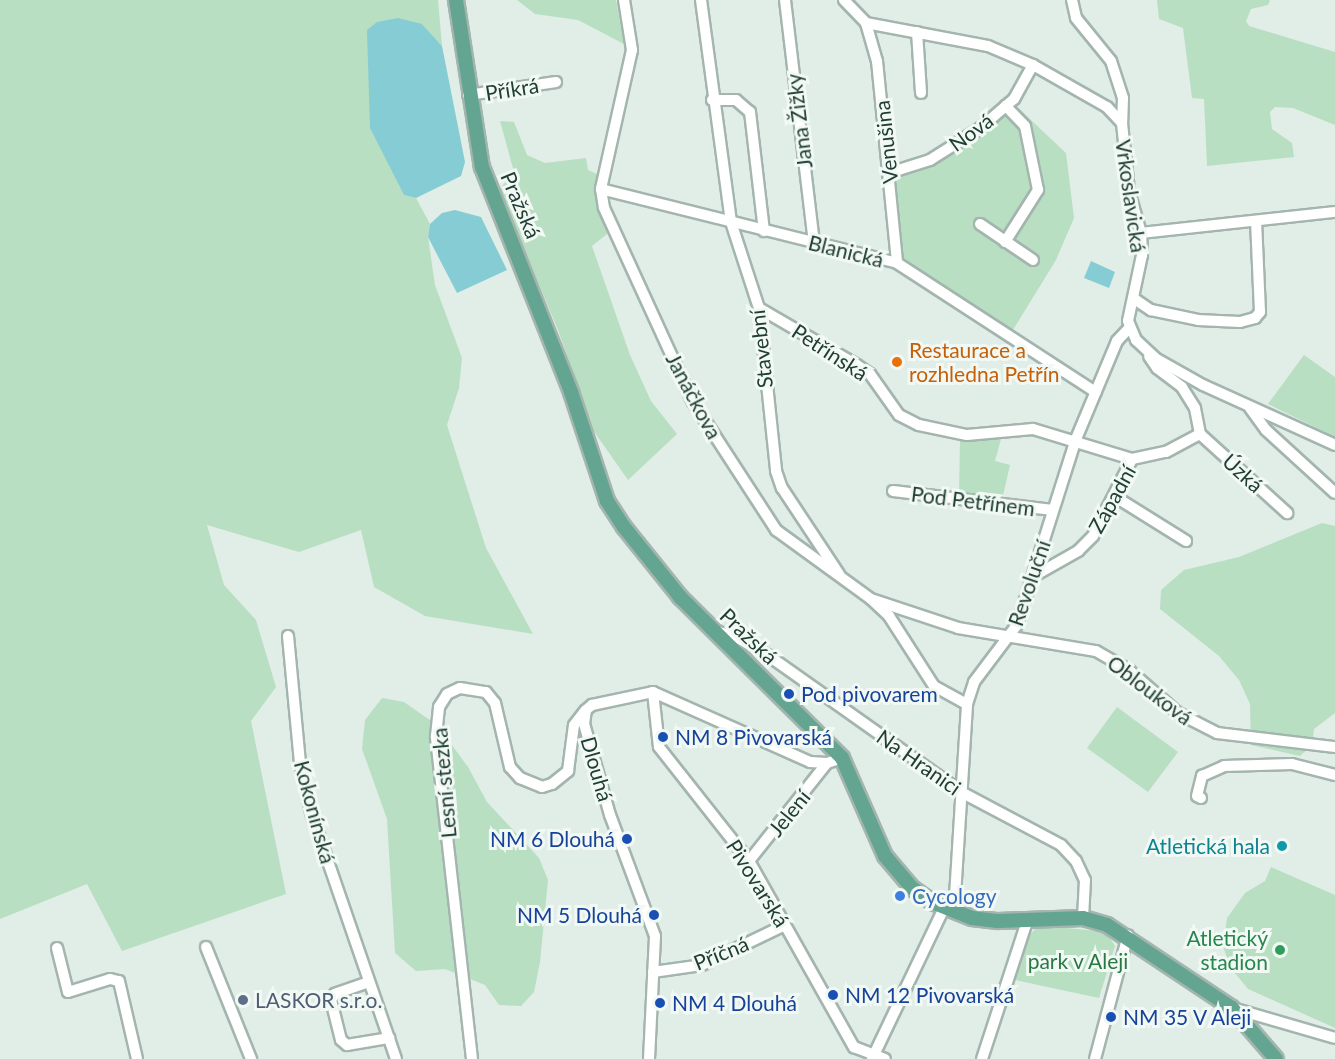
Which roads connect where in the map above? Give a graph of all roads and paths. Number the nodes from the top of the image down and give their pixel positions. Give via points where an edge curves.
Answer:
1 (456, 0) edge
2 (624, 0) edge
3 (701, 0) edge
4 (785, 0) edge
5 (844, 0) edge
6 (1072, 0) edge
7 (866, 23) junction
8 (916, 32) junction
9 (1033, 65) junction
10 (555, 82) dead end
11 (921, 93) dead end
12 (468, 95) junction
13 (712, 100) junction
14 (1006, 106) junction
15 (1122, 123) junction
16 (889, 173) junction
17 (601, 189) junction
18 (1335, 212) edge
19 (731, 222) junction
20 (1256, 222) junction
21 (980, 224) dead end
22 (764, 231) junction
23 (1141, 233) junction
24 (1005, 242) junction
25 (813, 243) junction
26 (1033, 260) dead end
27 (897, 263) junction
28 (1132, 298) junction
29 (759, 308) junction
30 (1129, 328) junction
31 (1146, 350) junction
32 (1096, 392) junction
33 (1248, 405) junction
34 (1200, 434) junction
35 (1076, 439) junction
36 (1335, 445) edge
37 (1132, 459) junction
38 (893, 491) dead end
39 (1335, 493) edge
40 (1114, 496) junction
41 (1053, 510) junction
42 (1287, 513) dead end
43 (1186, 541) dead end
44 (1034, 576) junction
45 (845, 582) junction
46 (871, 599) junction
47 (713, 631) junction
48 (288, 636) dead end
49 (1010, 639) junction
50 (653, 692) junction
51 (968, 705) junction
52 (586, 710) junction
53 (1332, 745) edge
54 (842, 758) junction
55 (827, 763) junction
56 (1335, 775) edge
57 (961, 792) junction
58 (1201, 798) dead end
59 (749, 861) junction
60 (949, 910) junction
61 (1028, 918) junction
62 (1083, 918) junction
63 (785, 925) junction
64 (1128, 935) junction
65 (206, 947) dead end
66 (57, 948) dead end
67 (653, 972) junction
68 (369, 982) junction
69 (1232, 1008) junction
70 (389, 1038) junction
71 (1335, 1038) edge
72 (873, 1058) edge
73 (137, 1059) edge
74 (251, 1059) edge
75 (396, 1059) edge
76 (472, 1059) edge
77 (649, 1059) edge
78 (885, 1059) edge
79 (982, 1059) edge
80 (1095, 1059) edge
81 (1276, 1059) edge

1 - 12 main road, Pražská
2 - 17 street, Janáčkova via 632,50
3 - 13 street, Stavební
4 - 25 street, Jana Žižky
5 - 7 street
6 - 15 street via 1076,18 1111,61 1123,98
7 - 8 street, Vrkoslavická
7 - 16 street, Venušina via 877,61
8 - 9 street, Vrkoslavická via 988,46
8 - 11 street
9 - 14 street, Nová
9 - 15 street, Vrkoslavická via 1107,107
10 - 12 street, Příkrá
12 - 47 main road, Pražská via 482,167 567,381 607,501 656,568
13 - 19 street, Stavební
13 - 22 street via 736,100 750,112
14 - 16 street, Nová via 979,129 930,160
14 - 24 street via 1025,126 1038,190
15 - 23 street, Vrkoslavická via 1129,190
16 - 27 street, Venušina
17 - 19 street, Blanická
17 - 45 street, Janáčkova via 604,208 693,402 776,530
18 - 20 street
19 - 22 street, Blanická
19 - 29 street, Stavební
20 - 23 street
20 - 28 street via 1260,312 1255,318 1240,322 1198,320 1151,310
21 - 24 street
22 - 25 street, Blanická
23 - 28 street, Vrkoslavická via 1142,255
24 - 26 street
25 - 27 street, Blanická
27 - 32 street, Blanická
28 - 30 street, Vrkoslavická
29 - 35 street, Petřínská via 870,374 899,415 919,425 967,435 1023,428
29 - 45 street, Stavební via 776,471 782,488
30 - 31 street
30 - 32 street, Revoluční via 1117,341
31 - 33 street via 1203,385
31 - 34 street via 1157,368 1182,387 1191,401
32 - 35 street, Revoluční
33 - 36 street
33 - 39 street via 1266,430
34 - 37 street, Západní via 1166,452
34 - 42 street, Úzká
35 - 37 street, Petřínská
35 - 41 street, Revoluční
37 - 40 street, Západní
38 - 41 street, Pod Petřínem
40 - 43 street
40 - 44 street, Západní via 1093,536 1078,551
41 - 44 street, Revoluční
44 - 49 street, Revoluční
45 - 46 street, Janáčkova
46 - 49 street, Oblouková via 958,628
46 - 51 street, Janáčkova via 889,616 934,686
47 - 54 main road, Pražská
47 - 57 street, Na Hranici via 734,636 769,656
48 - 68 street, Kokonínská via 304,782
49 - 51 street, Revoluční via 974,682
49 - 53 street, Oblouková via 1096,651 1130,670 1178,713 1217,733
50 - 52 street, Dlouhá via 592,705
50 - 55 street via 810,762
50 - 59 street, Pivovarská via 659,747
51 - 57 street, Revoluční
52 - 67 street, Dlouhá via 584,724 610,815 655,936
52 - 76 street, Lesní stezka via 574,725 568,771 542,787 520,778 510,767 495,703 486,692 460,688 447,694 440,707 436,736
54 - 55 street
54 - 60 main road, Pražská via 891,866 912,888
55 - 59 street, Jelení
56 - 58 street via 1292,764 1224,766 1202,776 1197,796
57 - 60 street, Revoluční
57 - 62 street, Na Hranici via 1061,845 1076,861 1084,880
59 - 63 street, Pivovarská
60 - 61 main road, Pražská via 998,921
60 - 72 street, Revoluční
61 - 62 main road, Pražská
61 - 79 street
62 - 64 main road, Pražská
63 - 67 street, Příčná via 702,965
63 - 72 street, Pivovarská via 855,1047
64 - 69 main road, Pražská
64 - 80 street
65 - 74 street
66 - 73 street via 68,992 110,979 119,981
67 - 77 street, Dlouhá
68 - 70 street, Kokonínská
68 - 70 street via 335,994 331,1000 341,1040 347,1045
69 - 71 street
69 - 81 main road, Pražská
70 - 75 street, Kokonínská
72 - 78 street, Pivovarská

